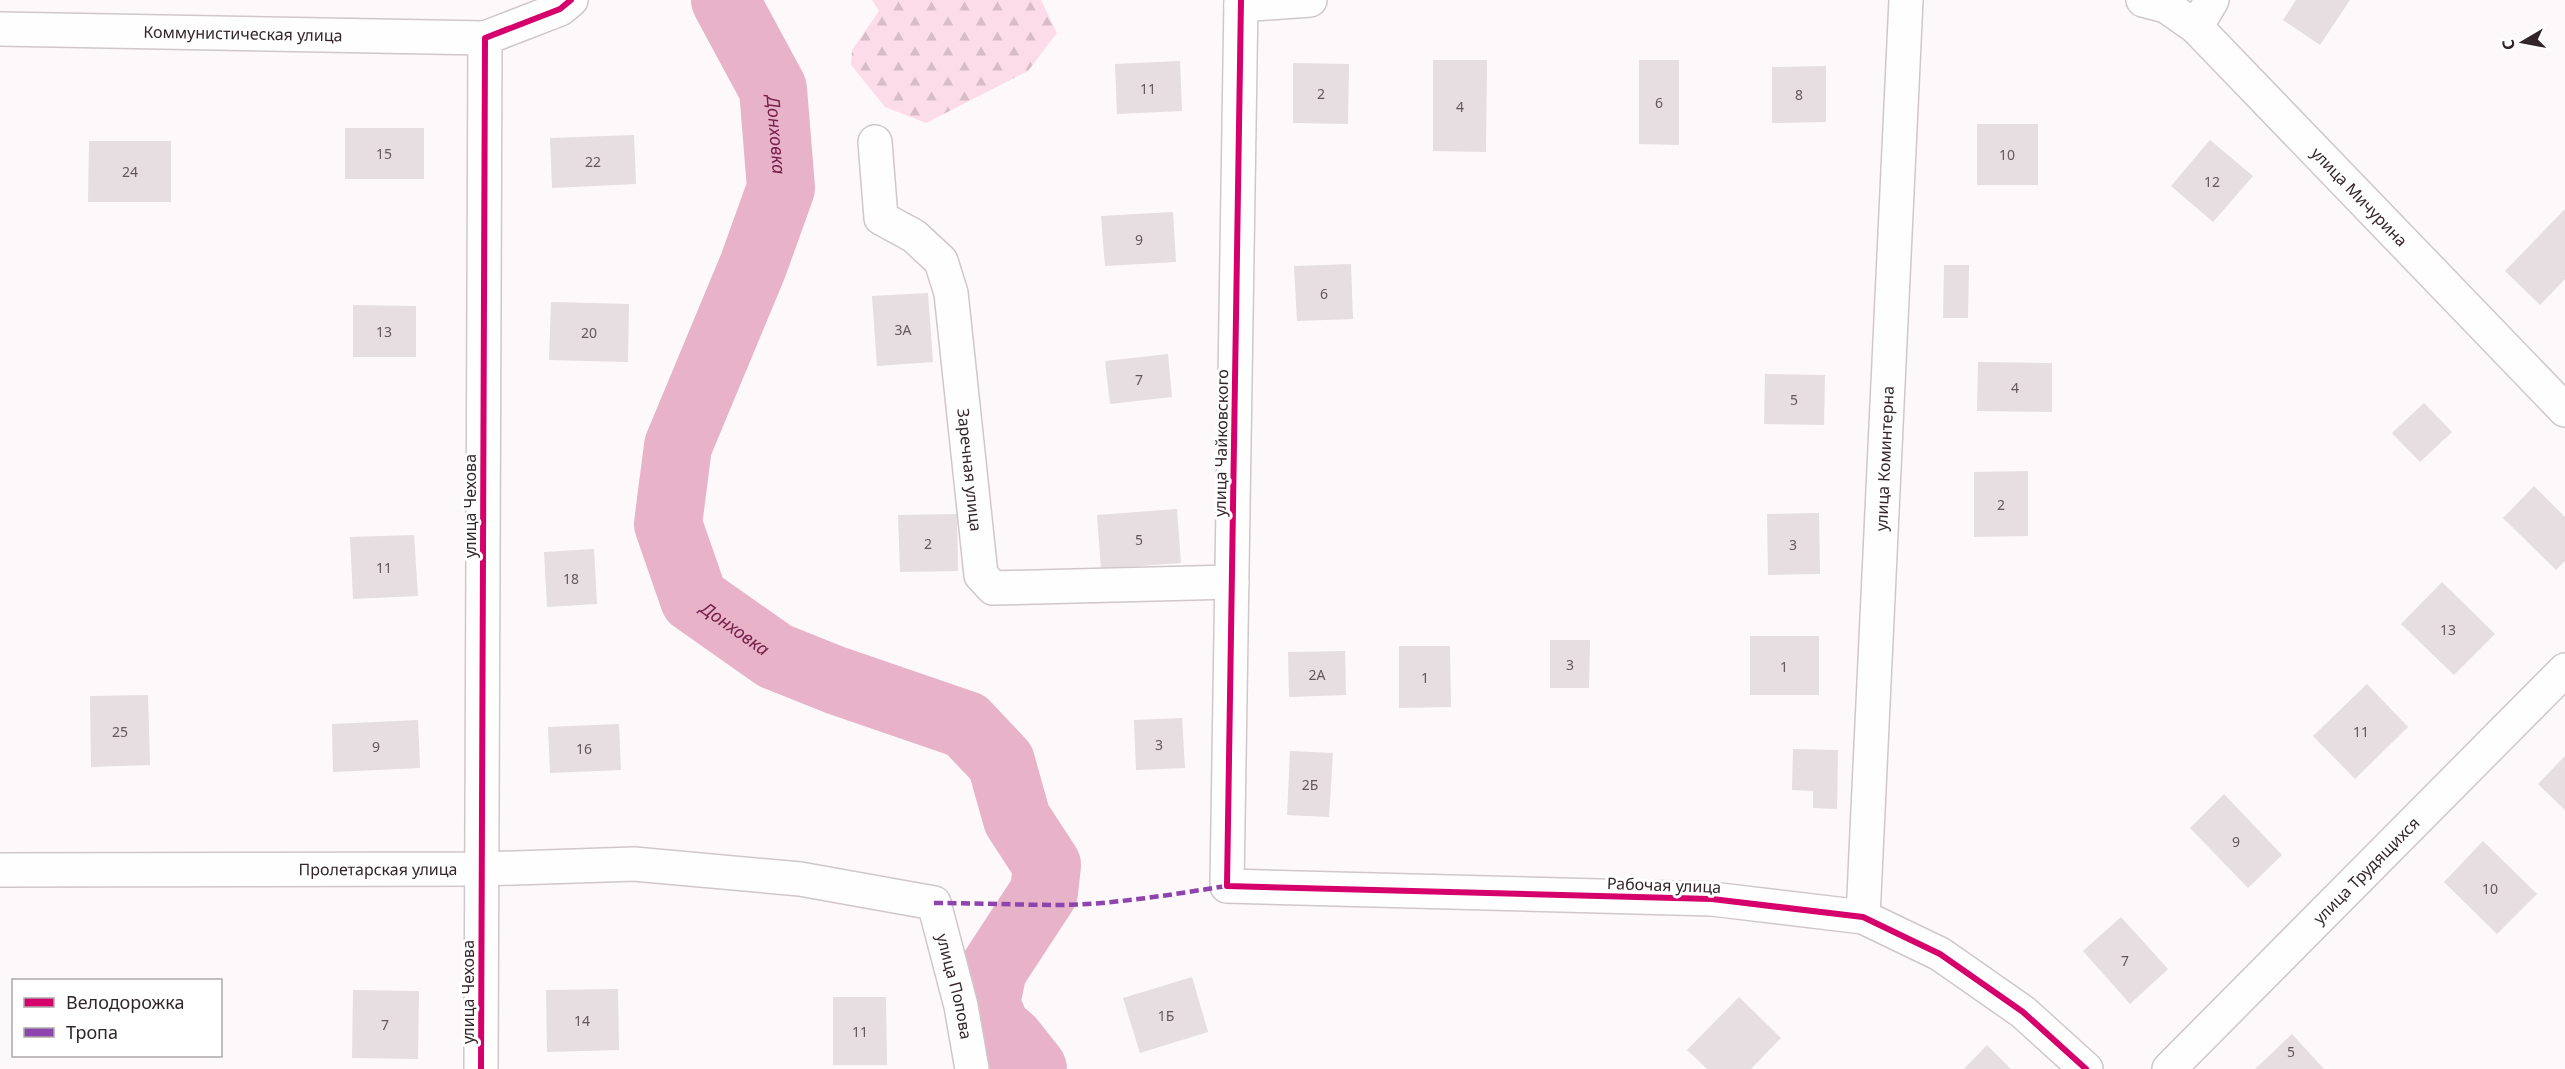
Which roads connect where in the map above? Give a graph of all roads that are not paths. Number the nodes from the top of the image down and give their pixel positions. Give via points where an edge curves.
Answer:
1 (571, 0) edge
2 (1310, 0) edge
3 (1906, 0) edge
4 (2143, 0) edge
5 (1241, 2) edge
6 (2204, 13) edge
7 (0, 29) edge
8 (485, 38) junction
9 (875, 142) dead end
10 (2565, 410) edge
11 (1232, 582) junction
12 (2565, 670) edge
13 (482, 869) junction
14 (0, 870) edge
15 (1227, 886) joint
16 (934, 903) joint
17 (1863, 917) junction
18 (481, 1069) edge
19 (972, 1069) edge
20 (2086, 1069) edge
21 (2169, 1069) edge

1 - 8 street via 560,9
2 - 5 street
3 - 17 street, улица Коминтерна
4 - 6 street, улица Мичурина
5 - 11 street, улица Чайковского
6 - 10 street, улица Мичурина
7 - 8 street, Коммунистическая улица
8 - 13 street, улица Чехова
9 - 11 street, Заречная улица via 881,218 914,236 941,261 951,293 981,575 993,588
11 - 15 street, улица Чайковского
12 - 21 street, улица Трудящихся
13 - 14 street, Пролетарская улица
13 - 16 street, Пролетарская улица via 634,864 800,879
13 - 18 street, улица Чехова
15 - 17 street, Рабочая улица via 1712,899
16 - 19 street, улица Попова via 961,1006
17 - 20 street, Рабочая улица via 1940,954 2023,1012

